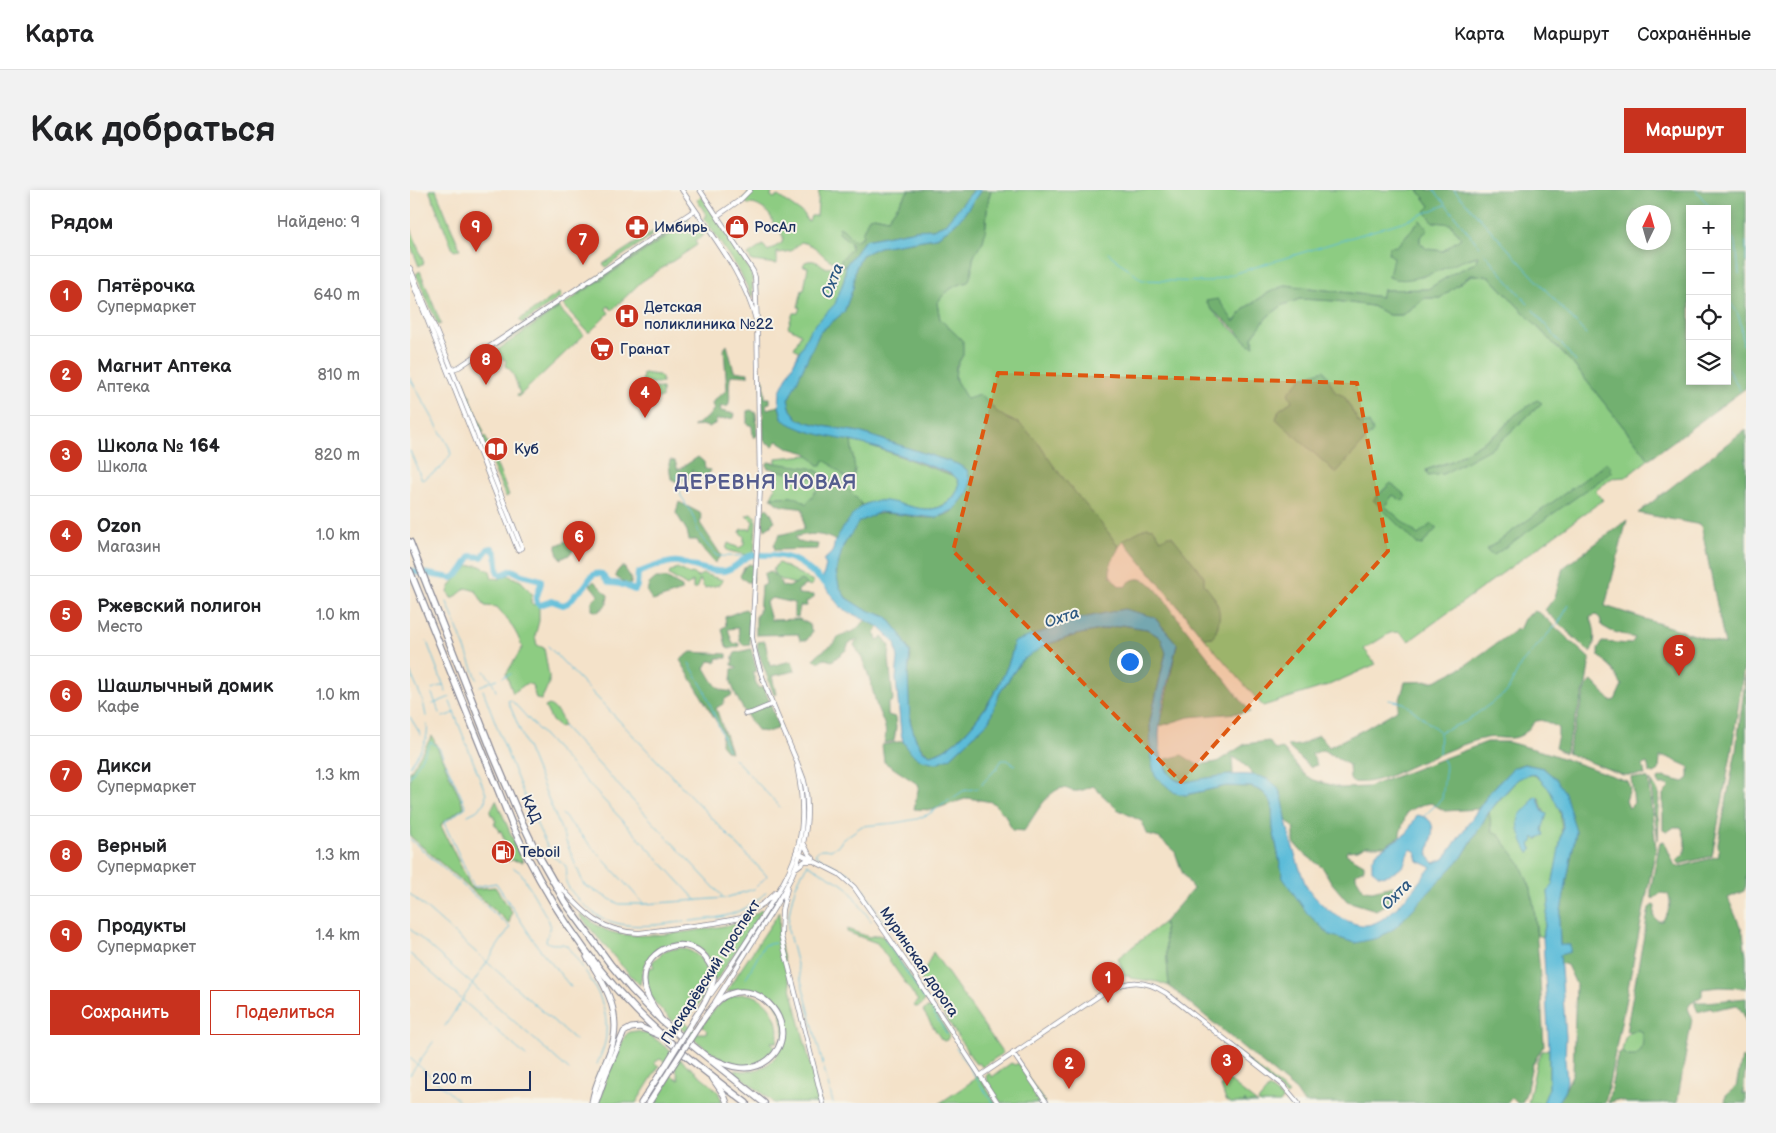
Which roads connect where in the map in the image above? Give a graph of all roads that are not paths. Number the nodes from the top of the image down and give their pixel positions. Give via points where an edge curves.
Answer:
1 (682, 190) edge
2 (700, 190) edge
3 (750, 190) edge
4 (695, 210) junction
5 (717, 216) junction
6 (410, 268) edge
7 (410, 276) edge
8 (757, 324) junction
9 (450, 370) junction
10 (410, 542) edge
11 (410, 571) edge
12 (773, 704) junction
13 (745, 714) dead end
14 (796, 761) junction
15 (804, 844) junction
16 (799, 853) junction
17 (816, 861) junction
18 (796, 868) junction
19 (550, 876) junction
20 (788, 885) junction
21 (780, 889) junction
22 (568, 925) junction
23 (706, 1000) junction
24 (709, 1010) junction
25 (662, 1021) junction
26 (667, 1039) junction
27 (1013, 1053) junction
28 (706, 1056) junction
29 (710, 1075) junction
30 (980, 1076) junction
31 (592, 1103) edge
32 (596, 1103) edge
33 (642, 1103) edge
34 (650, 1103) edge
35 (727, 1103) edge
36 (746, 1103) edge
37 (764, 1103) edge
38 (822, 1103) edge
39 (998, 1103) edge
40 (1047, 1103) edge
41 (1298, 1103) edge

1 - 4 street
2 - 5 street
3 - 5 street
4 - 8 street via 738,275
4 - 9 street via 459,368
5 - 8 street via 755,274
6 - 9 street
7 - 9 street
8 - 12 street via 760,491 752,637
9 - 9 street via 518,550 522,548
10 - 19 highway, КАД via 522,822
11 - 22 highway, КАД via 513,827 538,878
12 - 13 street
12 - 14 street
14 - 15 street via 807,803
14 - 16 street via 802,809
15 - 16 street
15 - 17 street
16 - 17 street, Муринская дорога
16 - 18 street, Пискарёвский проспект
16 - 21 street, Пискарёвский проспект
17 - 18 street via 805,860
17 - 30 street, Муринская дорога via 854,887
18 - 20 street, Пискарёвский проспект
19 - 21 street via 593,919 628,932 729,921 750,913
19 - 25 highway, КАД via 596,947
20 - 24 street, Пискарёвский проспект
20 - 38 street via 780,936
21 - 23 street, Пискарёвский проспект
22 - 26 highway, КАД via 613,985
22 - 31 main road via 604,983 612,1002 615,1022 611,1050
23 - 25 main road via 713,976 706,957 684,945 666,948 648,964 644,980 646,993
23 - 33 main road, Пискарёвский проспект, bridge
24 - 28 main road via 730,995 754,994 765,999 775,1010 781,1037 771,1058 751,1068 730,1066
24 - 34 main road, Пискарёвский проспект, bridge
25 - 28 highway, КАД
26 - 29 highway, КАД
26 - 32 main road via 640,1027 624,1032
27 - 30 street
27 - 40 street
27 - 41 street via 1106,991 1124,983 1145,983 1166,993 1283,1086
28 - 37 highway, КАД
29 - 35 main road
29 - 36 highway, КАД
30 - 39 street, Муринская дорога

